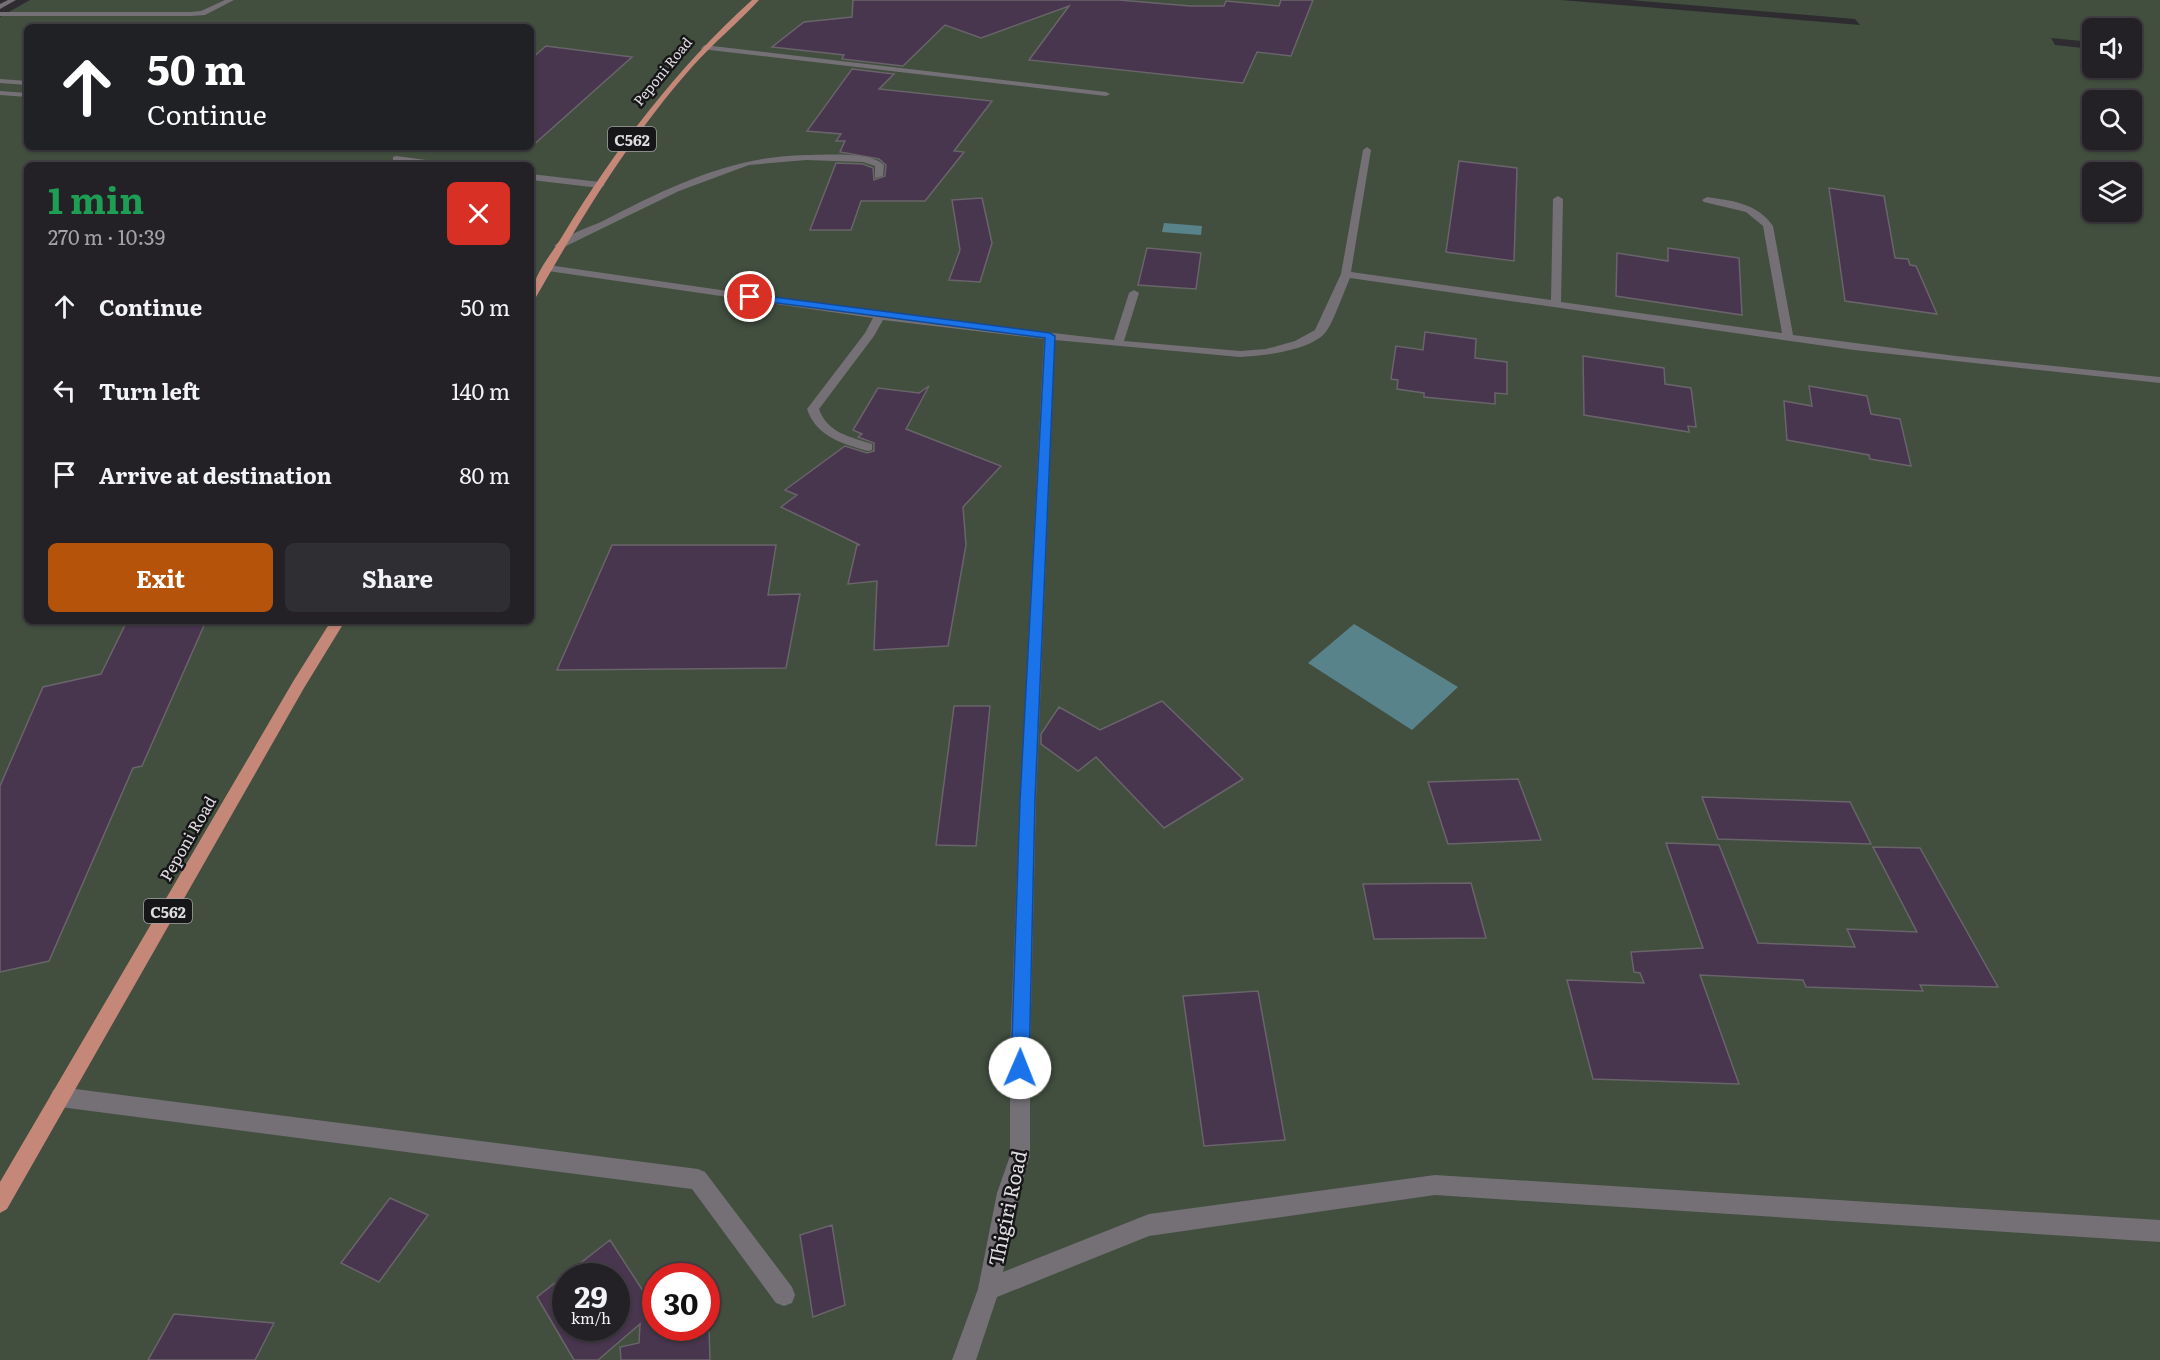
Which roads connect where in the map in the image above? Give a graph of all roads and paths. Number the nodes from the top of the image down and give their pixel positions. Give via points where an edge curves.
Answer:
1 (13, 0) edge
2 (231, 0) edge
3 (756, 0) edge
4 (0, 7) edge
5 (0, 14) edge
6 (704, 47) junction
7 (0, 81) edge
8 (24, 82) edge
9 (0, 93) edge
10 (24, 94) edge
11 (1106, 94) dead end
12 (1367, 150) dead end
13 (396, 159) dead end
14 (418, 162) edge
15 (878, 176) dead end
16 (534, 177) edge
17 (600, 185) junction
18 (1558, 199) dead end
19 (1707, 200) dead end
20 (559, 246) junction
21 (548, 268) junction
22 (1346, 274) junction
23 (534, 292) edge
24 (1134, 293) dead end
25 (1556, 303) junction
26 (880, 316) junction
27 (1050, 336) junction
28 (1788, 336) junction
29 (1118, 344) junction
30 (2160, 380) edge
31 (868, 447) dead end
32 (336, 624) edge
33 (60, 1097) junction
34 (0, 1202) edge
35 (2160, 1232) edge
36 (989, 1289) junction
37 (784, 1295) dead end
38 (964, 1360) edge

1 - 4 street
2 - 5 street via 191,14
3 - 6 main road, Peponi Road / C562
6 - 11 street
6 - 17 main road, Peponi Road / C562 via 664,92
7 - 8 street
9 - 10 street
12 - 22 street
13 - 14 street
15 - 20 street via 879,165 863,159 750,162 707,176
16 - 17 street
17 - 20 main road, Peponi Road / C562
18 - 25 street
19 - 28 street via 1763,216
20 - 21 main road, Peponi Road / C562
21 - 23 main road, Peponi Road / C562
21 - 26 street
22 - 25 street
22 - 29 street via 1320,332 1299,343 1240,354
24 - 29 street
25 - 28 street
26 - 27 street
26 - 31 street via 813,409 815,420 828,433
27 - 29 street
27 - 36 street, Thigiri Road via 1028,800 1020,1156 1008,1193
28 - 30 street
32 - 33 main road, Peponi Road / C562
33 - 34 main road, Peponi Road / C562
33 - 37 street via 698,1179
35 - 36 street via 1435,1185 1149,1225
36 - 38 street, Thigiri Road

